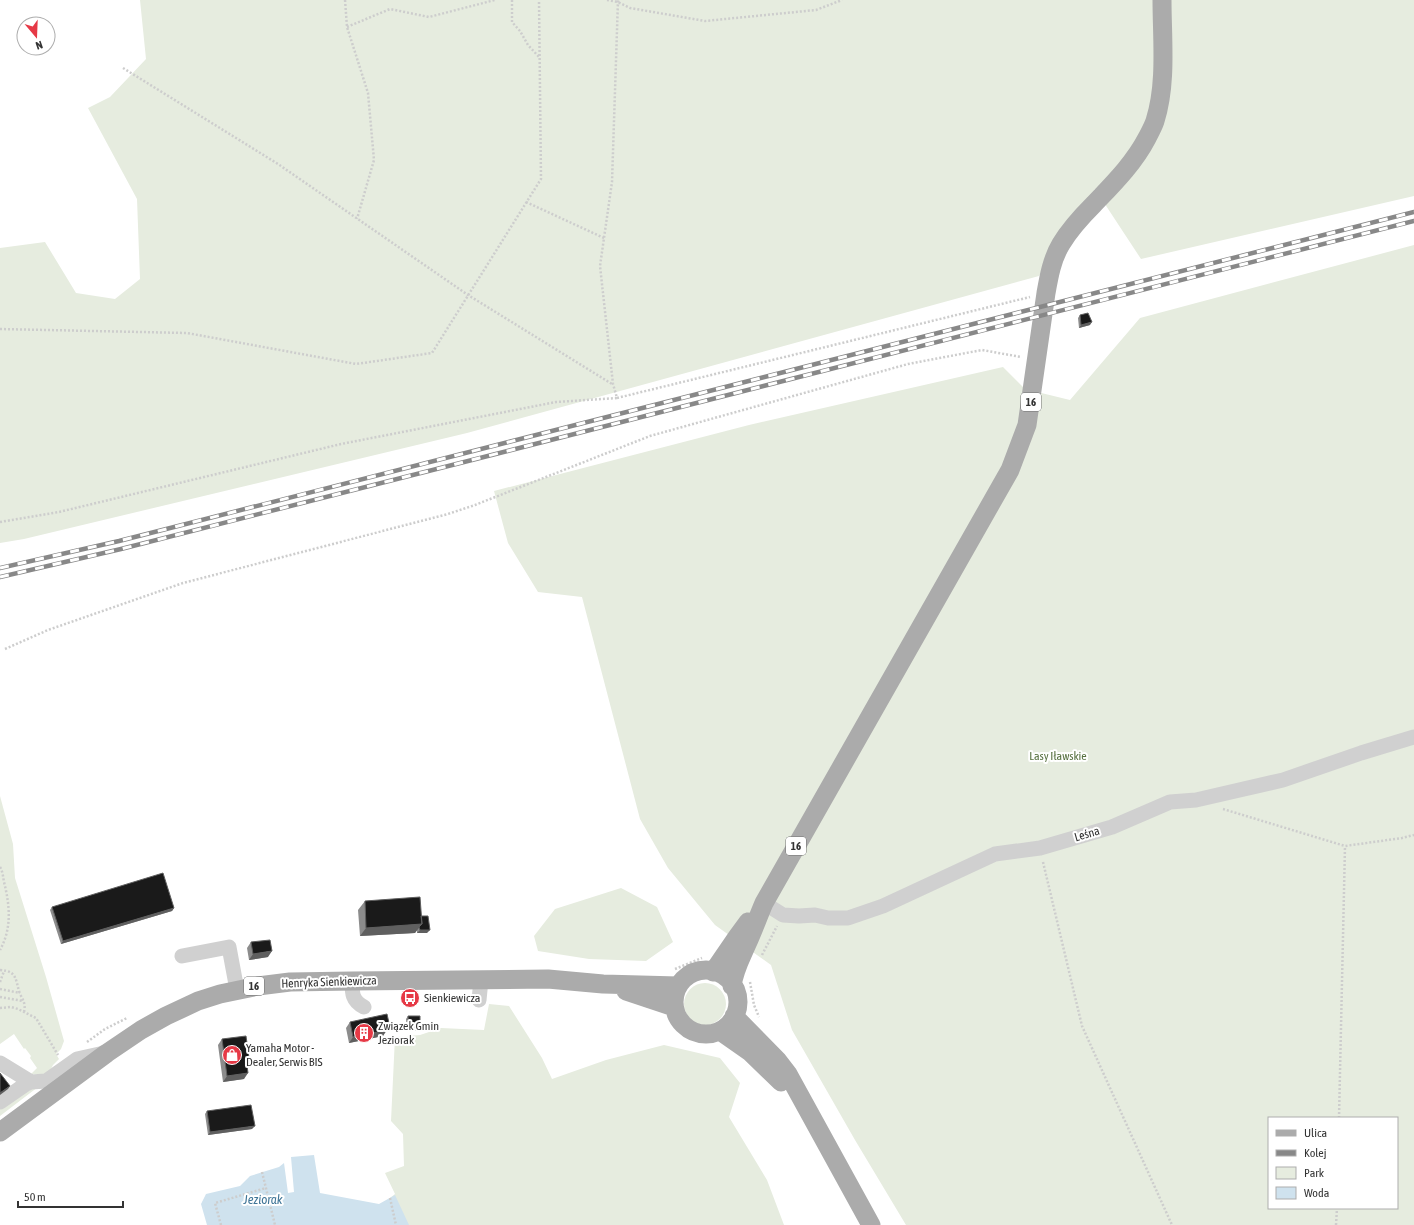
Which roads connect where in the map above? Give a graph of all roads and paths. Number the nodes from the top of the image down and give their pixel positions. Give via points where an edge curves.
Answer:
1 (345, 0) edge
2 (495, 0) edge
3 (512, 0) edge
4 (539, 0) edge
5 (607, 0) edge
6 (842, 0) edge
7 (1162, 0) edge
8 (618, 1) edge
9 (480, 2) edge
10 (347, 27) junction
11 (539, 57) junction
12 (123, 68) dead end
13 (526, 202) junction
14 (357, 219) junction
15 (604, 238) junction
16 (1046, 293) junction
17 (468, 295) junction
18 (0, 329) edge
19 (1037, 360) junction
20 (613, 384) junction
21 (617, 398) junction
22 (0, 522) edge
23 (5, 649) dead end
24 (1414, 736) edge
25 (1196, 800) junction
26 (1414, 834) edge
27 (1345, 846) junction
28 (1040, 848) junction
29 (0, 867) edge
30 (764, 903) junction
31 (783, 915) junction
32 (0, 950) edge
33 (182, 956) dead end
34 (761, 957) dead end
35 (0, 970) edge
36 (4, 971) junction
37 (713, 972) junction
38 (749, 975) dead end
39 (480, 980) junction
40 (352, 981) junction
41 (0, 982) edge
42 (603, 984) junction
43 (678, 986) junction
44 (732, 986) junction
45 (0, 989) edge
46 (236, 990) junction
47 (20, 993) junction
48 (0, 997) edge
49 (479, 1000) dead end
50 (24, 1002) junction
51 (364, 1007) dead end
52 (674, 1007) junction
53 (0, 1008) edge
54 (24, 1012) junction
55 (734, 1016) junction
56 (761, 1022) dead end
57 (720, 1031) junction
58 (107, 1052) junction
59 (61, 1061) dead end
60 (3, 1069) edge
61 (31, 1082) junction
62 (0, 1102) edge
63 (810, 1114) junction
64 (1339, 1117) edge
65 (0, 1132) edge
66 (262, 1172) dead end
67 (266, 1188) junction
68 (390, 1198) dead end
69 (1337, 1209) edge
70 (221, 1225) edge
71 (275, 1225) edge
72 (396, 1225) edge
73 (871, 1225) edge
74 (1172, 1225) edge
75 (1336, 1225) edge

1 - 10 path
2 - 9 path
3 - 11 path via 512,22
4 - 11 path
5 - 8 path
6 - 8 path via 816,10 704,21 630,8
7 - 16 main road, 16 via 1161,94 1155,122 1139,153 1077,222 1062,243 1052,263
8 - 15 path via 612,182
9 - 10 path via 429,17 390,9
10 - 14 path via 368,93 374,160
11 - 13 path via 541,179
12 - 14 path via 278,164
13 - 15 path
13 - 17 path
14 - 17 path
15 - 20 path via 600,266
16 - 19 main road, 16
16 - 21 path
17 - 18 path via 432,352 356,364 187,333
17 - 20 path
19 - 23 path via 982,350 908,364 650,436 468,508 183,583 48,630
19 - 30 main road, 16 via 1027,425 1010,470
20 - 21 path
21 - 22 path via 556,402 341,444 59,512
24 - 25 lane, Leśna via 1283,780
25 - 27 path
25 - 28 lane, Leśna via 1170,802 1112,827
26 - 27 path
27 - 64 path
28 - 31 lane, Leśna via 995,854 883,906 848,918
28 - 74 path via 1082,1026
29 - 32 path via 10,912
30 - 31 lane, Leśna
30 - 37 main road, 16 via 736,937
30 - 44 main road, 16 via 738,961
31 - 34 path
33 - 46 lane via 229,948
35 - 36 path
36 - 41 path
36 - 47 path via 16,977
37 - 43 main road via 694,973
37 - 44 main road via 722,976
38 - 56 path via 754,1005
39 - 40 main road, Henryka Sienkiewicza / 16
39 - 42 main road, Henryka Sienkiewicza / 16 via 548,979
39 - 49 lane
40 - 46 main road, Henryka Sienkiewicza / 16 via 290,982
40 - 51 lane via 354,999 357,1004
42 - 43 main road, Henryka Sienkiewicza / 16
42 - 52 main road, Henryka Sienkiewicza / 16
43 - 52 main road via 674,996
44 - 55 main road, 16 via 737,998
45 - 47 path
46 - 58 main road, Henryka Sienkiewicza / 16 via 198,1001 166,1016
47 - 50 path
48 - 50 path
50 - 54 path
52 - 57 main road via 678,1018 696,1033
53 - 54 path via 15,1008
54 - 59 path via 38,1020
55 - 57 main road
55 - 63 main road via 778,1061
57 - 63 main road via 750,1052
58 - 61 lane via 77,1059 46,1081
58 - 65 main road, Henryka Sienkiewicza / 16
60 - 61 lane
61 - 62 lane
63 - 73 main road
66 - 67 path
67 - 70 path via 215,1203
67 - 71 path
68 - 72 path
69 - 75 path

